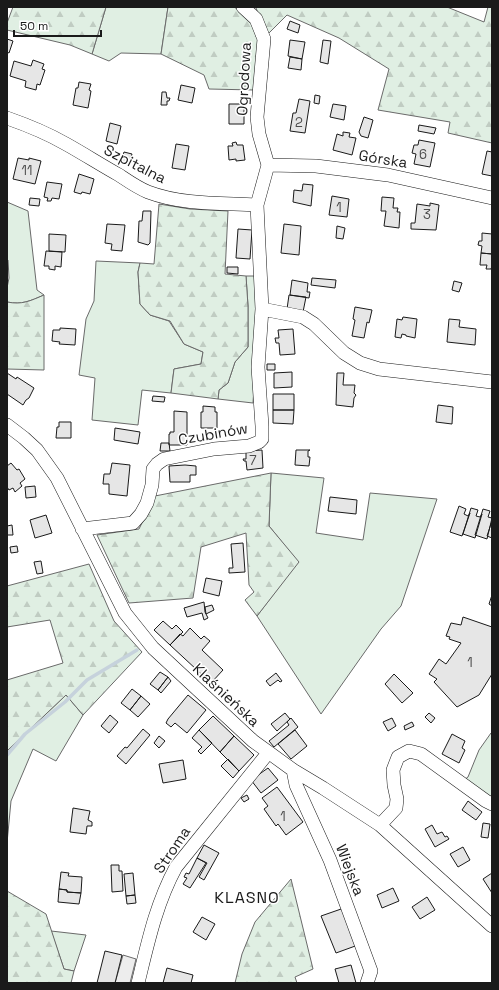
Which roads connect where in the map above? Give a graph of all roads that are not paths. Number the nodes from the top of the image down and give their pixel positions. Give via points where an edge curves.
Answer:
1 (244, 7) edge
2 (7, 118) edge
3 (268, 166) junction
4 (492, 198) edge
5 (257, 205) junction
6 (262, 309) junction
7 (492, 382) edge
8 (7, 425) edge
9 (82, 529) junction
10 (268, 753) junction
11 (293, 770) junction
12 (492, 804) edge
13 (380, 825) junction
14 (492, 926) edge
15 (138, 983) edge
16 (367, 983) edge

1 - 3 street, Ogrodowa via 256,19 264,39 256,117
2 - 5 street, Szpitalna via 65,143 148,192 181,200
3 - 4 street, Górska via 316,166 388,175
3 - 5 street
5 - 6 street, Czubinów
6 - 7 street via 303,317 344,353 360,363 379,369
6 - 9 street, Czubinów via 258,367 262,439 249,446 203,451 164,460 153,469 148,503 133,523
8 - 9 street, Klaśnieńska via 45,460 57,478
9 - 10 street, Klaśnieńska via 125,613 153,648
10 - 11 street, Klaśnieńska
10 - 15 street, Stroma via 176,867 151,926
11 - 13 street, Klaśnieńska
11 - 16 street, Wiejska via 296,785 330,860 371,971
12 - 13 street via 421,754 409,751 398,756 393,770 396,808
13 - 14 street, Klaśnieńska

